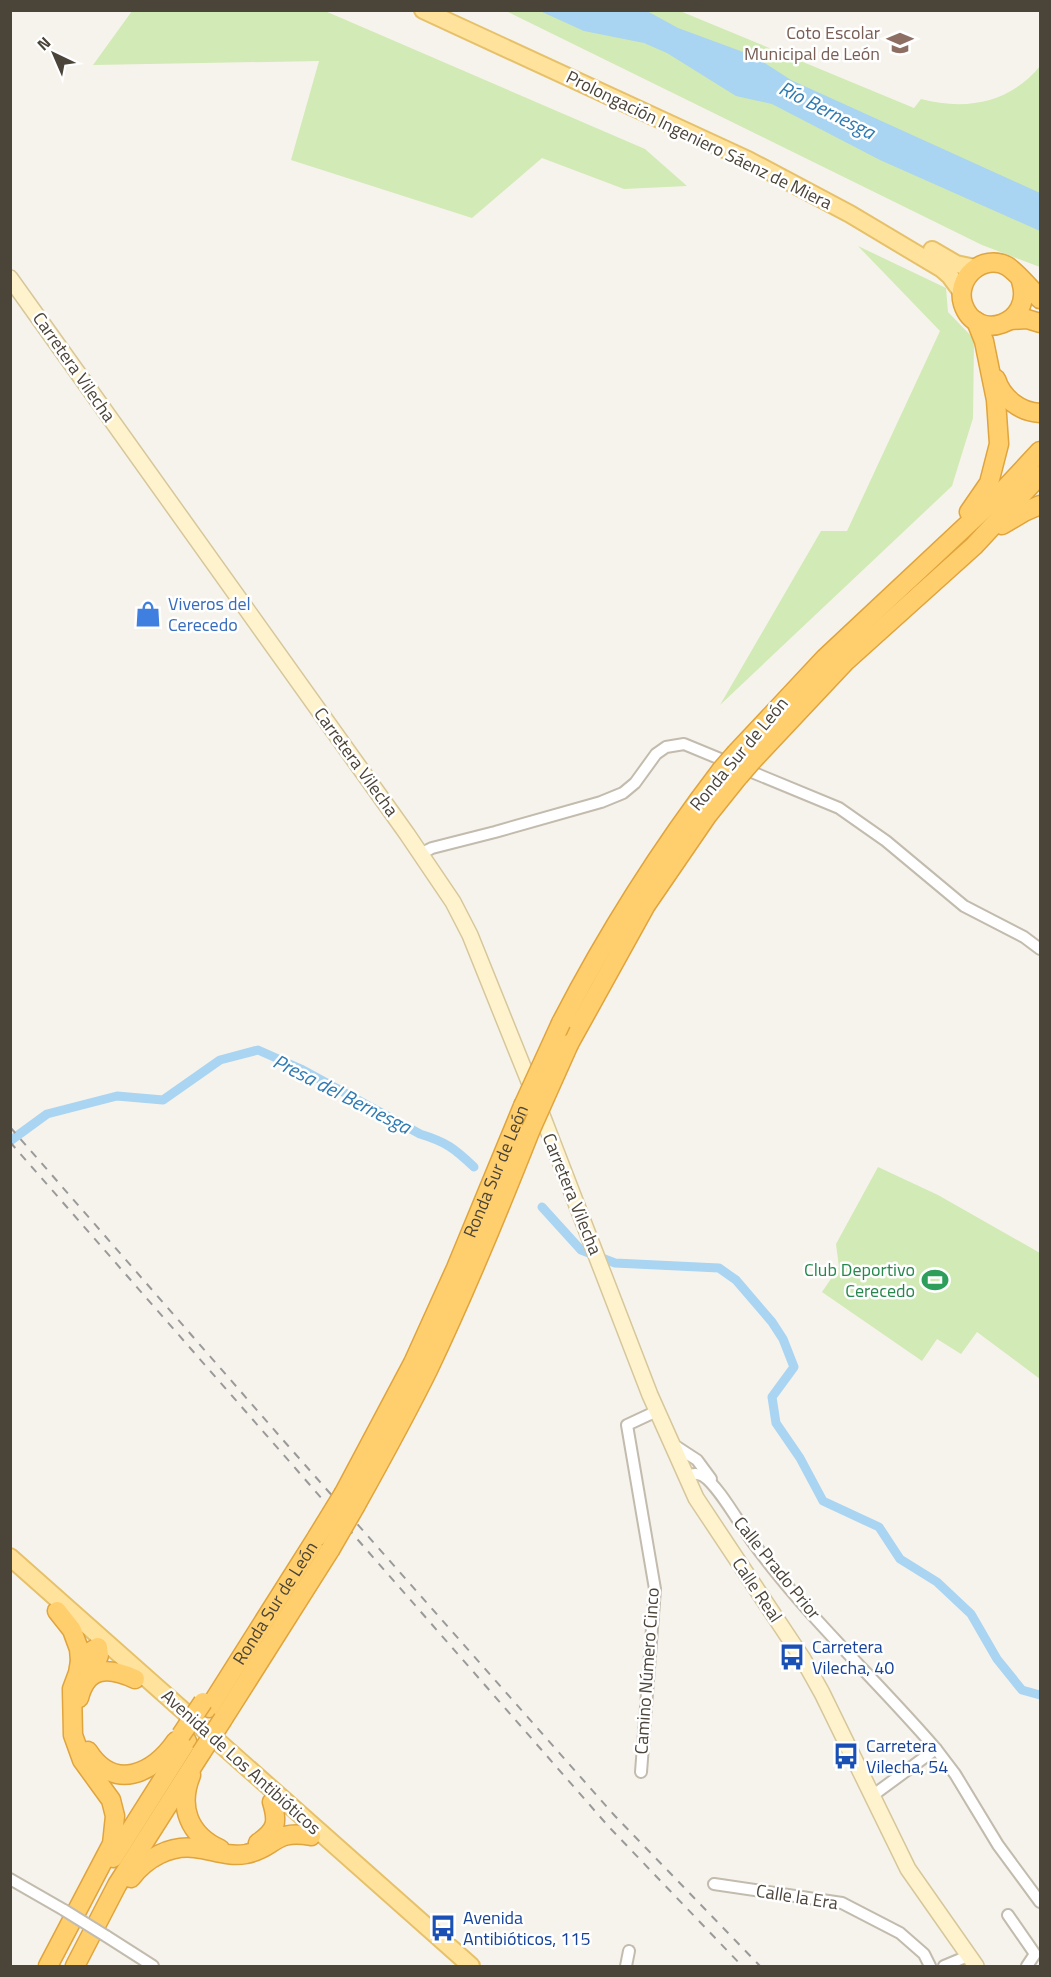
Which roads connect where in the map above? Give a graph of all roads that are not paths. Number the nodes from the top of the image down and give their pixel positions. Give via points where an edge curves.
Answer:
1 (423, 10) edge
2 (450, 10) edge
3 (975, 268) junction
4 (10, 278) edge
5 (1021, 280) junction
6 (961, 291) junction
7 (1041, 299) edge
8 (976, 321) junction
9 (1005, 322) junction
10 (1041, 323) edge
11 (1041, 413) edge
12 (1041, 452) edge
13 (1041, 475) edge
14 (1041, 505) edge
15 (974, 546) junction
16 (842, 641) junction
17 (744, 757) junction
18 (731, 772) junction
19 (420, 854) junction
20 (1041, 949) edge
21 (612, 1296) joint
22 (657, 1411) junction
23 (671, 1443) junction
24 (697, 1460) junction
25 (683, 1472) junction
26 (715, 1488) junction
27 (350, 1499) junction
28 (10, 1557) edge
29 (10, 1568) edge
30 (37, 1580) junction
31 (57, 1611) junction
32 (98, 1647) junction
33 (86, 1668) junction
34 (135, 1679) junction
35 (172, 1700) junction
36 (213, 1705) junction
37 (203, 1728) junction
38 (190, 1743) junction
39 (936, 1749) junction
40 (640, 1772) dead end
41 (872, 1796) junction
42 (272, 1802) joint
43 (284, 1827) junction
44 (311, 1836) joint
45 (10, 1879) edge
46 (714, 1884) dead end
47 (1041, 1902) edge
48 (400, 1903) junction
49 (102, 1915) junction
50 (1008, 1915) dead end
51 (628, 1951) dead end
52 (443, 1955) junction
53 (972, 1961) edge
54 (49, 1966) edge
55 (75, 1966) edge
56 (153, 1966) edge
57 (456, 1966) edge
58 (463, 1966) edge
59 (471, 1966) edge
60 (626, 1966) edge
61 (930, 1966) edge
62 (944, 1966) edge
63 (1027, 1966) edge

1 - 6 main road, Prolongación Ingeniero Sáenz de Miera via 803,188 942,269
2 - 3 main road, Prolongación Ingeniero Sáenz de Miera via 753,150 949,260
3 - 5 highway via 996,263 1007,266
3 - 6 highway
4 - 19 street, Carretera Vilecha
5 - 7 highway
5 - 9 highway via 1024,298 1017,315
6 - 8 highway via 964,307
8 - 9 highway
8 - 16 highway via 984,341 999,416 999,444 989,483 963,520 871,606
9 - 10 highway via 1027,319
9 - 11 highway via 995,330 991,348 997,383 1013,403
12 - 16 highway, Ronda Sur de León
13 - 15 highway, Ronda Sur de León
14 - 15 highway via 1006,522
15 - 17 highway, Ronda Sur de León
16 - 17 highway, Ronda Sur de León via 782,702
17 - 18 highway, Ronda Sur de León, bridge
18 - 27 highway, Ronda Sur de León, bridge via 707,816 646,905 569,1044 429,1368 396,1434
18 - 27 highway, Ronda Sur de León, bridge via 694,806 595,958 523,1106 456,1268
19 - 20 street via 623,793 656,754 666,747 684,744 839,808 886,841 964,906
19 - 21 street, Carretera Vilecha via 470,935
21 - 22 street, Calle Real
22 - 23 street, Calle Real
22 - 40 street, Camino Número Cinco via 627,1425 655,1589
23 - 24 street, Calle Prado Prior
23 - 25 street, Calle Real
24 - 25 street
24 - 26 street, Calle Prado Prior
25 - 26 street, Calle Prado Prior via 705,1477
25 - 41 street, Calle Real via 713,1526 808,1668
26 - 39 street, Calle Prado Prior via 788,1586
27 - 36 highway, Ronda Sur de León, bridge via 317,1537
27 - 36 highway, Ronda Sur de León, bridge via 330,1550
28 - 30 main road, Avenida de Los Antibióticos
29 - 31 main road, Avenida de Los Antibióticos
30 - 32 main road via 93,1637
30 - 35 main road, Avenida de Los Antibióticos
31 - 32 main road, Avenida de Los Antibióticos
31 - 33 highway via 72,1630
32 - 33 highway via 85,1654
32 - 34 main road, Avenida de Los Antibióticos
32 - 35 main road via 106,1648 148,1685
33 - 34 highway via 119,1671
33 - 38 highway via 78,1720 82,1741 99,1766 133,1775
33 - 54 highway via 72,1689 73,1735 82,1760 111,1800 115,1816 112,1844
34 - 42 main road, Avenida de Los Antibióticos
35 - 37 main road, Avenida de Los Antibióticos
36 - 38 highway, Ronda Sur de León
37 - 43 main road via 221,1750 285,1808
37 - 48 main road, Avenida de Los Antibióticos
38 - 43 highway via 186,1806 192,1828 205,1841 219,1849 239,1850
38 - 49 highway, Ronda Sur de León
38 - 54 highway, Ronda Sur de León via 104,1873
39 - 41 street
39 - 47 street, Calle Prado Prior via 956,1774 998,1845
41 - 53 street, Calle Real via 908,1869
42 - 43 highway
43 - 44 highway
43 - 48 main road via 306,1827 381,1892
43 - 49 highway via 249,1853 233,1856 180,1847 163,1852 138,1869
44 - 52 main road, Avenida de Los Antibióticos
45 - 56 street, bridge
46 - 61 street, Calle la Era via 842,1902 900,1933 924,1954
48 - 59 main road, Avenida de Los Antibióticos
49 - 55 highway, Ronda Sur de León
50 - 63 street via 1035,1954
51 - 60 street
52 - 57 main road, Avenida de Los Antibióticos
52 - 58 main road
53 - 62 street

